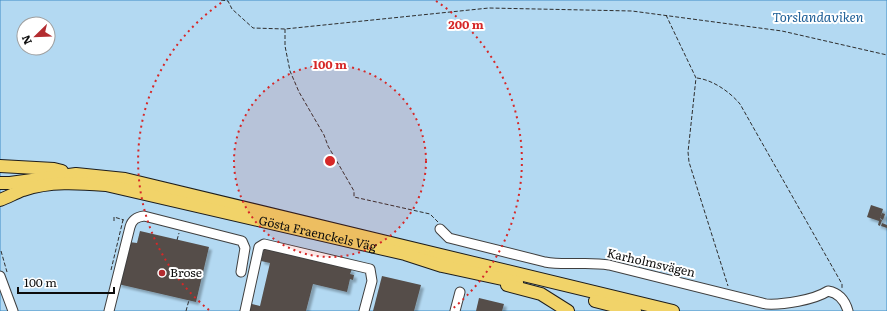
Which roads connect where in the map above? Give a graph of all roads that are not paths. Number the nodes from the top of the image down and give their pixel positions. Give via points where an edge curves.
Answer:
1 (0, 166) edge
2 (73, 174) junction
3 (0, 182) edge
4 (0, 200) edge
5 (440, 229) road end
6 (241, 272) dead end
7 (1, 275) edge
8 (487, 276) junction
9 (460, 292) dead end
10 (614, 306) junction
11 (13, 311) edge
12 (110, 311) edge
13 (244, 311) edge
14 (364, 311) edge
15 (455, 311) edge
16 (568, 311) edge
17 (596, 311) edge
18 (635, 311) edge
19 (673, 311) edge
20 (848, 311) edge

1 - 2 main road, Gösta Fraenckels Väg via 54,169
2 - 3 main road, Gösta Fraenckels Väg via 10,183
2 - 19 main road, Gösta Fraenckels Väg via 125,180
4 - 8 main road, Gösta Fraenckels Väg via 23,190 46,185 76,182 106,185 405,254 442,266
5 - 20 street, Karholmsvägen via 449,238 545,262 609,265 772,304 801,300 828,291 836,292
6 - 12 street via 245,248 242,241 138,216 130,228
7 - 11 street
8 - 10 main road, Gösta Fraenckels Väg via 535,285
8 - 16 main road via 541,294
9 - 15 street
10 - 17 main road
10 - 18 main road, Gösta Fraenckels Väg
13 - 14 street via 259,247 264,244 370,269 372,281

